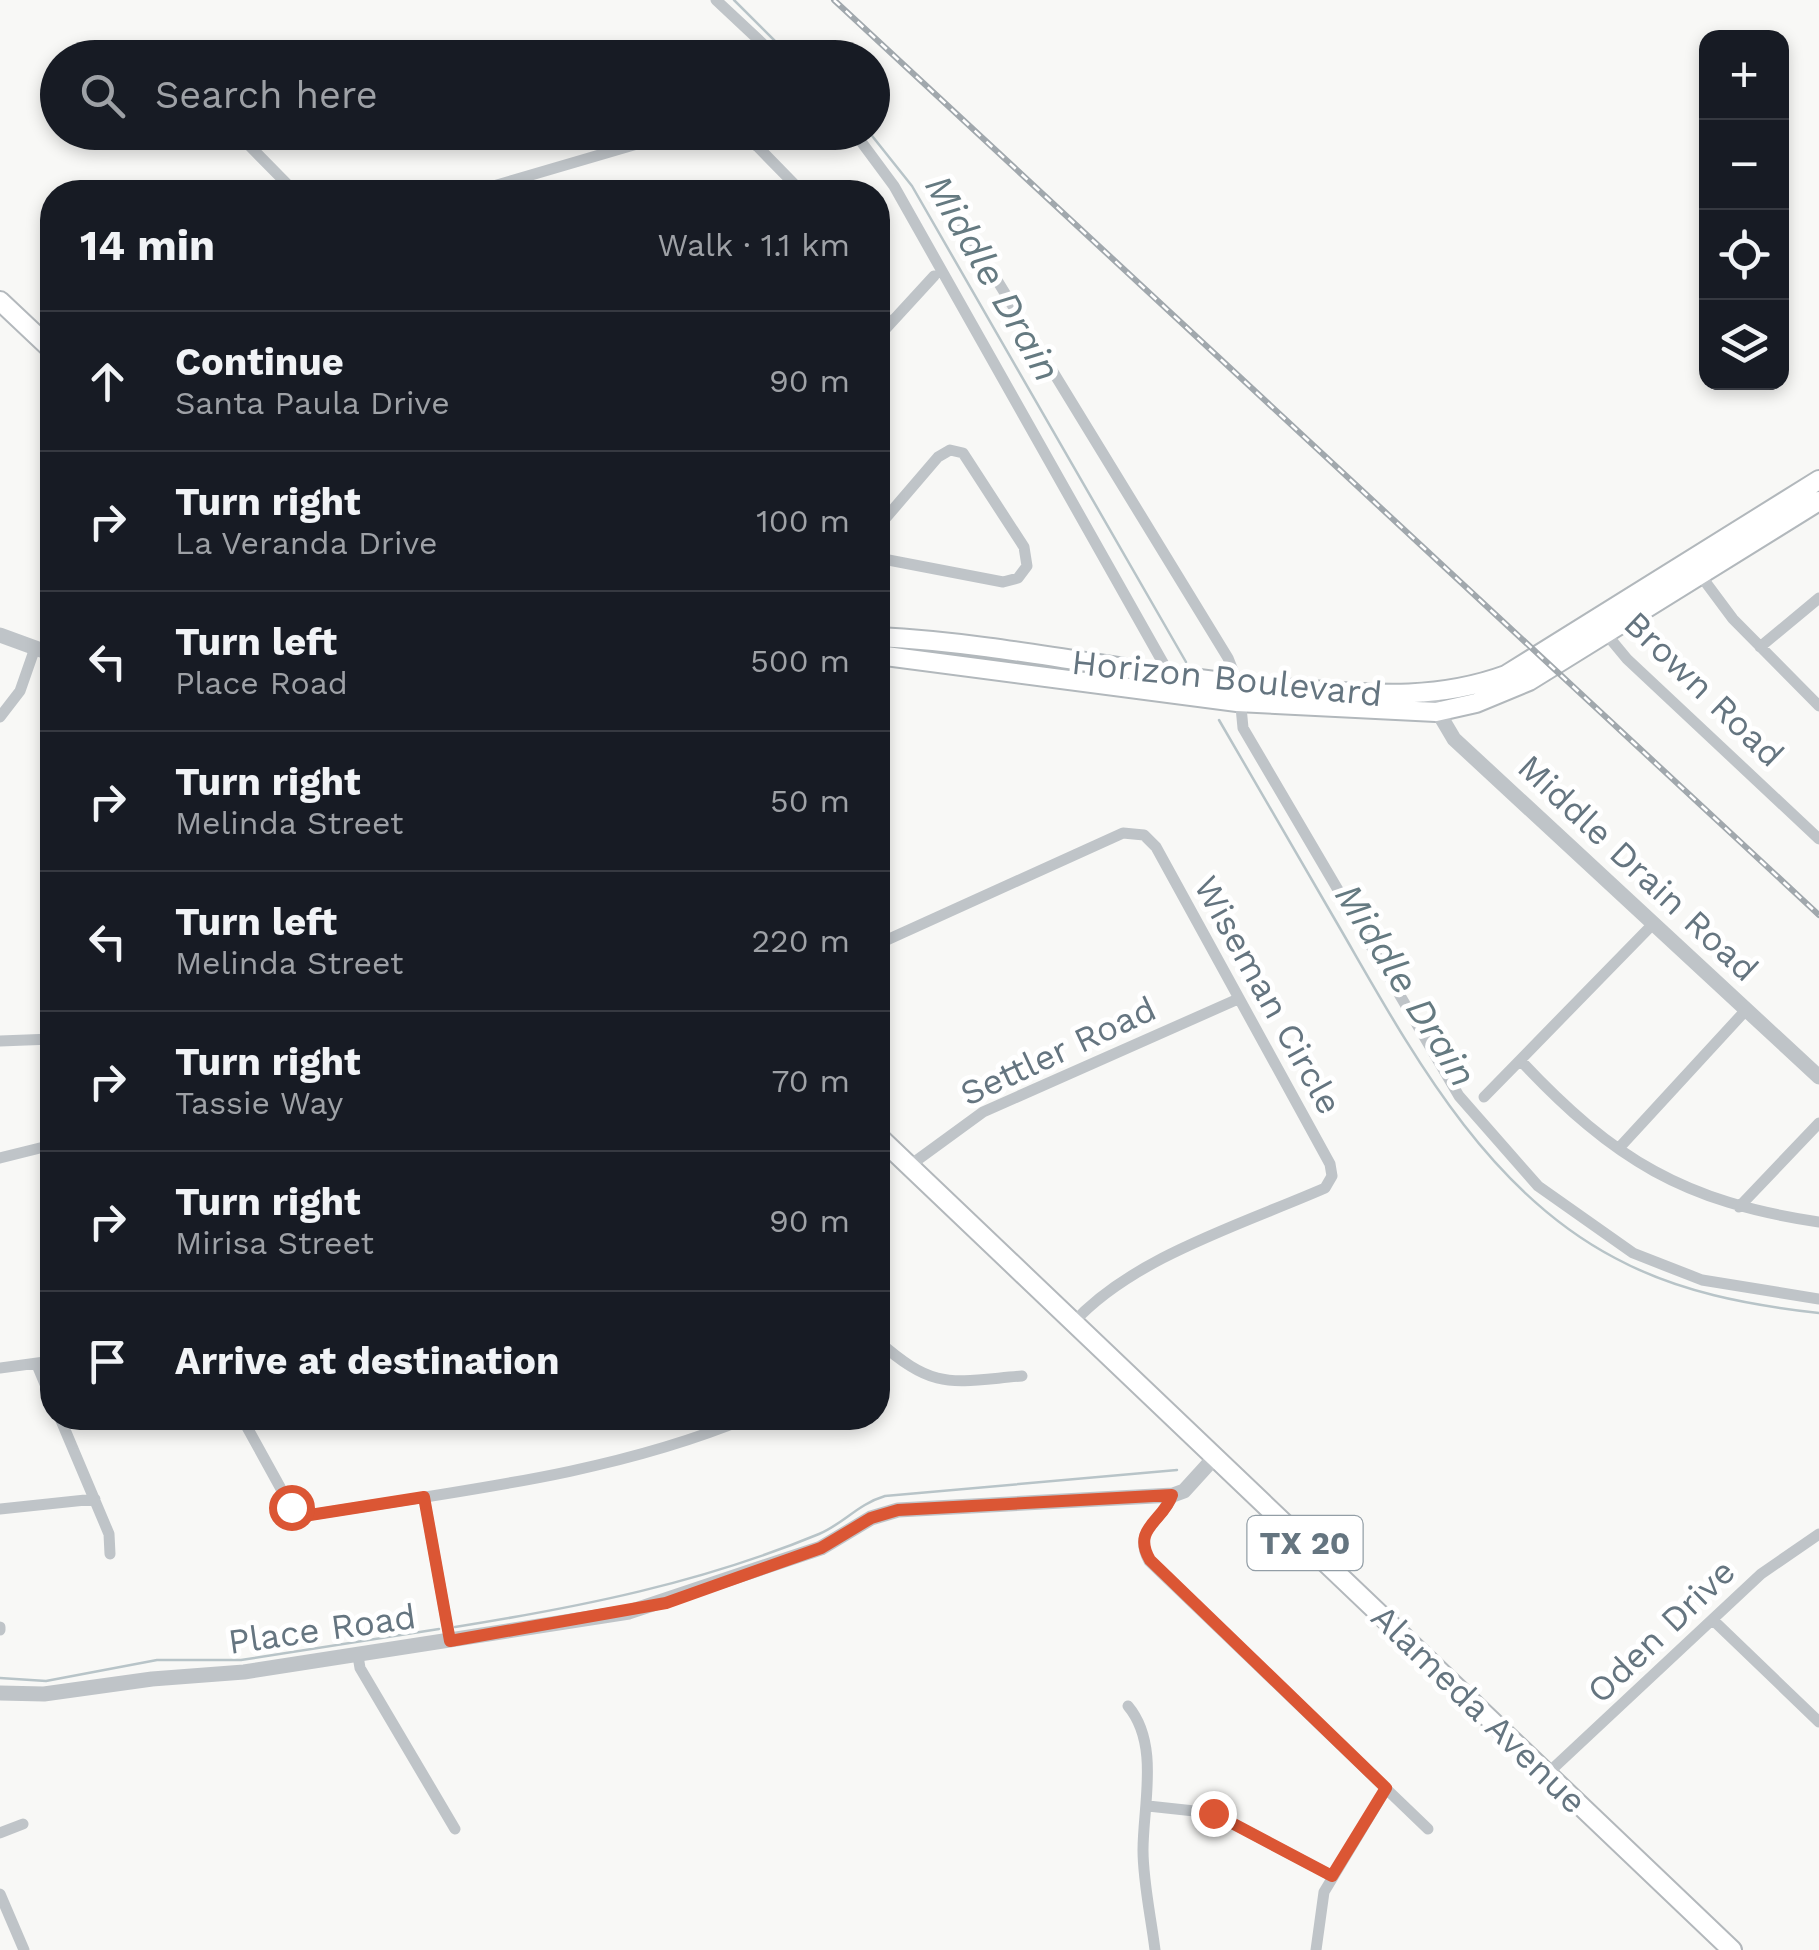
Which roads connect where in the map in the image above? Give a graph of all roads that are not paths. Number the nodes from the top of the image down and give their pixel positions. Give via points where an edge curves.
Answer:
1 (716, 0) edge
2 (759, 40) edge
3 (254, 150) edge
4 (626, 150) edge
5 (761, 150) edge
6 (867, 150) edge
7 (283, 180) edge
8 (540, 180) edge
9 (790, 180) edge
10 (890, 180) edge
11 (890, 181) edge
12 (962, 223) dead end
13 (934, 276) dead end
14 (0, 301) edge
15 (890, 324) edge
16 (40, 339) edge
17 (1819, 480) edge
18 (1819, 501) edge
19 (890, 514) edge
20 (890, 560) edge
21 (1695, 567) junction
22 (1819, 598) edge
23 (1600, 626) junction
24 (0, 635) edge
25 (890, 639) edge
26 (1760, 647) junction
27 (36, 648) junction
28 (40, 650) edge
29 (890, 656) edge
30 (1172, 687) junction
31 (1238, 694) junction
32 (1432, 703) junction
33 (1819, 706) edge
34 (0, 717) edge
35 (1819, 839) edge
36 (1653, 924) junction
37 (890, 939) edge
38 (1238, 999) junction
39 (1746, 1010) junction
40 (40, 1039) edge
41 (0, 1040) edge
42 (1521, 1061) junction
43 (1819, 1076) edge
44 (1484, 1097) dead end
45 (1819, 1122) edge
46 (40, 1147) edge
47 (890, 1148) edge
48 (1620, 1148) junction
49 (0, 1158) edge
50 (909, 1166) junction
51 (1738, 1208) junction
52 (1819, 1222) edge
53 (1819, 1299) edge
54 (1073, 1324) junction
55 (890, 1352) edge
56 (40, 1363) edge
57 (36, 1364) junction
58 (0, 1368) edge
59 (40, 1373) edge
60 (1022, 1376) dead end
61 (65, 1430) edge
62 (249, 1430) edge
63 (712, 1430) edge
64 (1214, 1458) junction
65 (1172, 1495) junction
66 (424, 1497) junction
67 (95, 1499) junction
68 (0, 1509) edge
69 (1819, 1534) edge
70 (110, 1554) dead end
71 (1714, 1621) junction
72 (450, 1641) junction
73 (358, 1656) junction
74 (0, 1693) edge
75 (1128, 1706) dead end
76 (1819, 1722) edge
77 (1547, 1774) junction
78 (1386, 1788) junction
79 (1148, 1806) junction
80 (22, 1824) dead end
81 (455, 1829) dead end
82 (1428, 1830) dead end
83 (0, 1834) edge
84 (1332, 1876) junction
85 (0, 1894) edge
86 (24, 1950) edge
87 (1155, 1950) edge
88 (1316, 1950) edge
89 (1732, 1950) edge

1 - 2 street
3 - 7 street
4 - 8 street
5 - 9 street
6 - 10 street
11 - 30 street
12 - 31 street via 1228,658
13 - 15 street
14 - 16 main road
17 - 21 main road, Horizon Boulevard
18 - 21 main road, Horizon Boulevard
19 - 20 street via 938,457 950,450 963,453 1024,547 1027,566 1004,582
21 - 23 main road, Horizon Boulevard
21 - 26 street
22 - 26 street
23 - 32 main road, Horizon Boulevard via 1506,675
23 - 35 street, Brown Road
24 - 27 street
25 - 30 main road, Horizon Boulevard
26 - 33 street
27 - 28 street
27 - 34 street via 20,691
29 - 30 main road, Horizon Boulevard
30 - 31 main road, Horizon Boulevard
31 - 32 main road, Horizon Boulevard
31 - 53 street via 1242,728 1460,1096 1538,1186 1633,1253 1702,1280
32 - 36 street, Middle Drain Road via 1454,739
36 - 39 street, Middle Drain Road
36 - 42 street
37 - 38 street, Wiseman Circle via 1136,832 1156,847
38 - 50 street, Settler Road via 983,1112
38 - 54 street, Wiseman Circle via 1330,1164 1330,1182 1144,1268 1099,1297
39 - 43 street, Middle Drain Road
39 - 48 street
40 - 41 street
42 - 44 street
42 - 48 street via 1585,1124
45 - 51 street
46 - 49 street
47 - 50 main road, Alameda Avenue / TX 20
48 - 51 street via 1679,1188
50 - 54 main road, Alameda Avenue / TX 20
51 - 52 street
54 - 64 main road, Alameda Avenue / TX 20
55 - 60 street via 930,1378
56 - 57 street
57 - 58 street
57 - 59 street
61 - 67 street
62 - 66 street via 291,1507 303,1515
63 - 66 street via 630,1458
64 - 65 street
64 - 77 main road, Alameda Avenue / TX 20
65 - 72 street, Place Road via 898,1510 821,1548 666,1603
65 - 78 street via 1146,1529 1150,1560
66 - 72 street
67 - 68 street
67 - 70 street
69 - 71 street, Oden Drive via 1761,1574
71 - 76 street
71 - 77 street, Oden Drive
72 - 73 street, Place Road
73 - 74 street, Place Road via 44,1694
73 - 81 street
75 - 79 street via 1142,1736
77 - 89 main road, Alameda Avenue / TX 20
78 - 82 street
78 - 84 street
79 - 84 street via 1224,1817
79 - 87 street via 1143,1849
80 - 83 street
84 - 88 street via 1319,1910
85 - 86 street

